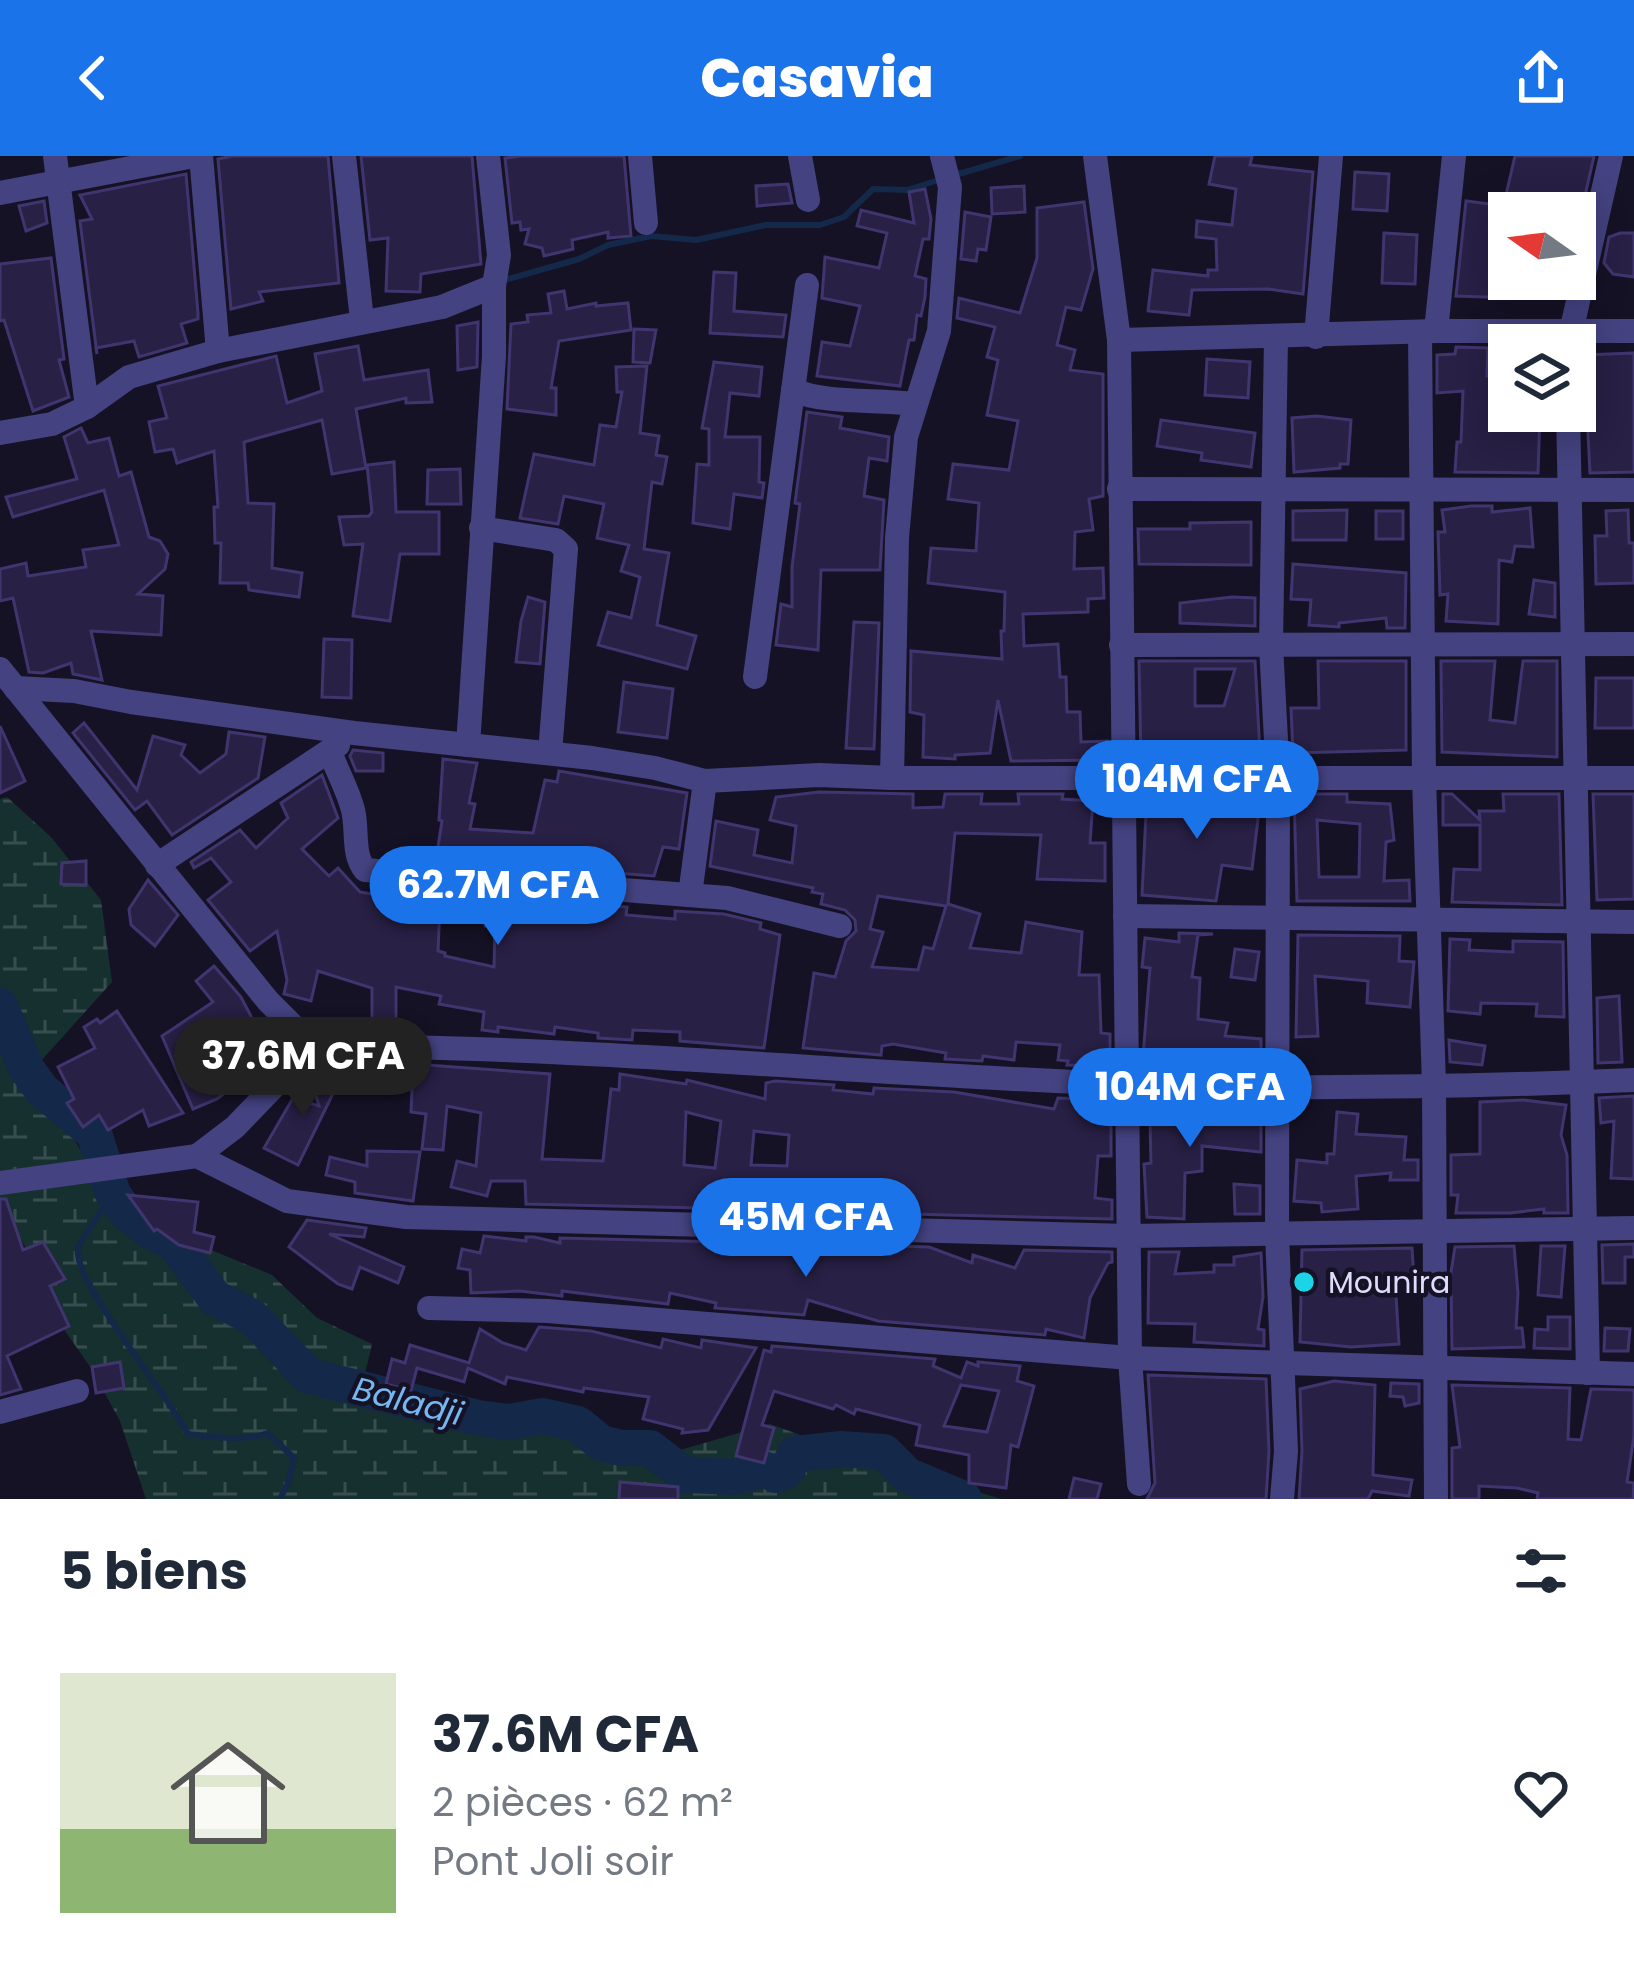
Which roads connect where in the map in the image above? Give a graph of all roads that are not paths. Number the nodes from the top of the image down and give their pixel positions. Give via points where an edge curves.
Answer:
1 (55, 156) edge
2 (198, 156) edge
3 (344, 156) edge
4 (488, 156) edge
5 (640, 156) edge
6 (800, 156) edge
7 (1095, 156) edge
8 (1331, 156) edge
9 (1454, 156) edge
10 (1610, 156) edge
11 (945, 172) edge
12 (58, 182) junction
13 (0, 193) edge
14 (808, 200) dead end
15 (646, 223) dead end
16 (807, 285) dead end
17 (494, 286) junction
18 (362, 320) junction
19 (1571, 324) edge
20 (1428, 331) junction
21 (1634, 331) edge
22 (1488, 334) edge
23 (1596, 336) edge
24 (1316, 337) junction
25 (1276, 338) junction
26 (1119, 340) junction
27 (218, 351) junction
28 (793, 390) junction
29 (914, 404) junction
30 (87, 407) junction
31 (1568, 432) edge
32 (0, 434) edge
33 (1119, 489) junction
34 (1276, 489) junction
35 (1420, 489) junction
36 (1569, 490) junction
37 (1634, 490) edge
38 (481, 528) junction
39 (1425, 644) junction
40 (1634, 644) edge
41 (1121, 645) junction
42 (1271, 645) junction
43 (1575, 645) junction
44 (755, 677) dead end
45 (8, 678) edge
46 (354, 733) junction
47 (468, 745) junction
48 (329, 752) junction
49 (550, 753) junction
50 (892, 778) junction
51 (1123, 778) junction
52 (1278, 778) junction
53 (1424, 778) junction
54 (1576, 778) junction
55 (1634, 778) edge
56 (705, 781) junction
57 (157, 865) junction
58 (690, 896) junction
59 (1125, 916) junction
60 (1278, 918) junction
61 (1430, 920) junction
62 (1580, 921) junction
63 (1634, 922) edge
64 (840, 926) dead end
65 (313, 1046) junction
66 (1634, 1080) edge
67 (1584, 1082) junction
68 (1127, 1084) junction
69 (1278, 1084) junction
70 (1435, 1084) junction
71 (197, 1156) junction
72 (6, 1182) edge
73 (1634, 1228) edge
74 (1584, 1229) junction
75 (1432, 1232) junction
76 (1277, 1234) junction
77 (1129, 1236) junction
78 (429, 1308) dead end
79 (1130, 1358) junction
80 (1282, 1363) junction
81 (1434, 1368) junction
82 (1588, 1373) junction
83 (1634, 1374) edge
84 (77, 1391) dead end
85 (0, 1412) edge
86 (1138, 1484) dead end
87 (1282, 1499) edge
88 (1436, 1499) edge

1 - 12 street
2 - 12 street
2 - 27 street
3 - 18 street
4 - 17 street via 499,256
5 - 15 street
6 - 14 street
7 - 26 street
8 - 24 street
9 - 20 street
10 - 19 street
11 - 29 street via 939,331
12 - 13 street
12 - 30 street
16 - 28 street
17 - 18 street via 442,307
17 - 38 street
18 - 27 street
20 - 22 street
20 - 24 street
20 - 35 street
21 - 23 street
24 - 25 street
25 - 26 street
25 - 34 street
26 - 33 street
27 - 30 street via 129,377
28 - 29 street
28 - 44 street
29 - 50 street via 897,538
30 - 32 street
31 - 36 street
33 - 34 street
33 - 41 street
34 - 35 street
34 - 42 street
35 - 36 street
35 - 39 street
36 - 37 street
36 - 43 street
38 - 47 street
38 - 49 street via 556,539 566,549
39 - 42 street
39 - 43 street
39 - 53 street
40 - 43 street
41 - 42 street
41 - 51 street
42 - 52 street
43 - 54 street
45 - 46 street
45 - 57 street
46 - 47 street
46 - 48 street
47 - 49 street
48 - 57 street
48 - 58 street via 352,806 365,870
49 - 56 street
50 - 51 street
50 - 56 street
51 - 52 street
51 - 59 street
52 - 53 street
52 - 60 street
53 - 54 street
53 - 61 street
54 - 55 street
54 - 62 street
56 - 58 street
57 - 65 street
58 - 64 street via 758,902
59 - 60 street
59 - 68 street
60 - 61 street
60 - 69 street
61 - 62 street
61 - 70 street
62 - 63 street
62 - 67 street
65 - 68 street
65 - 71 street
66 - 67 street
67 - 70 street
67 - 74 street
68 - 69 street
68 - 77 street
69 - 70 street
69 - 76 street
70 - 75 street
71 - 72 street
71 - 77 street via 287,1201 406,1217
73 - 74 street
74 - 75 street
74 - 82 street
75 - 76 street
75 - 81 street
76 - 77 street
76 - 80 street
77 - 79 street
78 - 79 street
79 - 80 street
79 - 86 street
80 - 81 street
80 - 87 street
81 - 82 street
81 - 88 street
82 - 83 street
84 - 85 street

